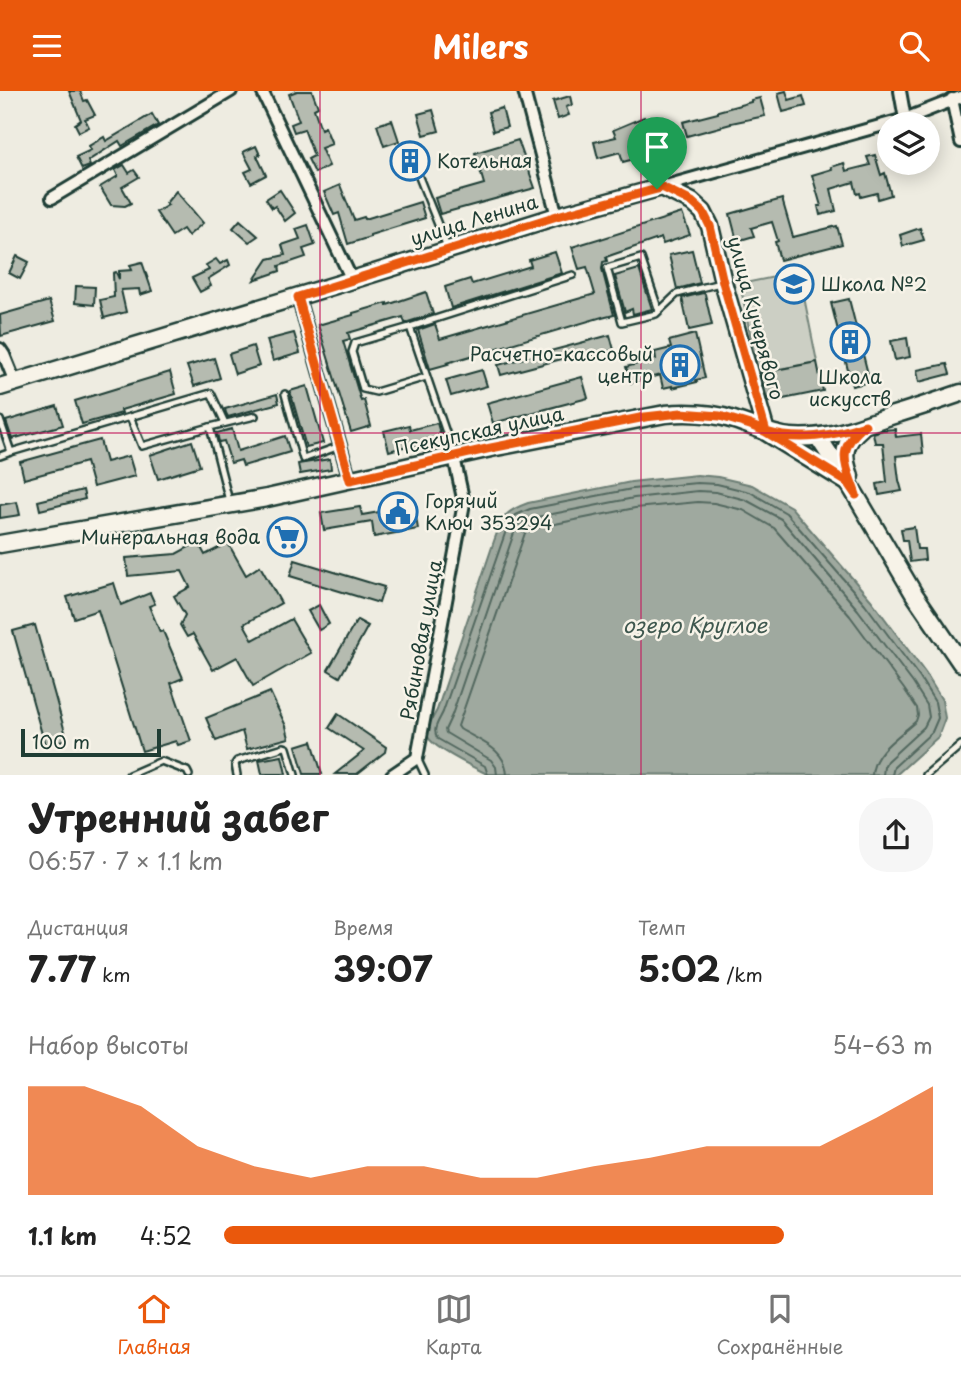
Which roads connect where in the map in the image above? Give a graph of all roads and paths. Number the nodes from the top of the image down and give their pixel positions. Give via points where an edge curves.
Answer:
1 (230, 91) edge
2 (262, 91) edge
3 (524, 91) edge
4 (900, 91) edge
5 (957, 98) edge
6 (904, 112) edge
7 (922, 112) edge
8 (877, 127) edge
9 (961, 142) edge
10 (417, 173) dead end
11 (662, 187) junction
12 (52, 198) dead end
13 (557, 216) junction
14 (448, 250) junction
15 (573, 275) dead end
16 (352, 280) junction
17 (723, 282) junction
18 (298, 297) junction
19 (659, 311) junction
20 (410, 327) junction
21 (0, 349) edge
22 (426, 377) junction
23 (8, 384) edge
24 (961, 393) edge
25 (285, 394) dead end
26 (255, 416) dead end
27 (130, 417) junction
28 (0, 420) edge
29 (225, 423) junction
30 (865, 425) junction
31 (210, 427) junction
32 (766, 432) junction
33 (818, 437) junction
34 (340, 446) junction
35 (11, 452) junction
36 (0, 456) edge
37 (454, 457) junction
38 (350, 480) junction
39 (852, 488) junction
40 (230, 504) junction
41 (0, 544) edge
42 (961, 663) edge
43 (961, 745) edge
44 (417, 758) junction
45 (129, 775) edge
46 (189, 775) edge
47 (237, 775) edge
48 (295, 775) edge
49 (391, 775) edge
50 (425, 775) edge
51 (926, 775) edge

1 - 12 street
2 - 16 street
3 - 13 street
4 - 6 street
5 - 7 street, улица Ленина
5 - 9 street
8 - 11 street, улица Ленина
10 - 14 lane
11 - 13 street, улица Ленина
11 - 17 street, улица Кучерявого via 703,212
13 - 14 street, улица Ленина via 503,226
14 - 16 street, улица Ленина
15 - 20 lane
16 - 18 street, улица Ленина
17 - 19 lane via 677,294
17 - 32 street, улица Кучерявого
18 - 23 street, улица Ленина via 57,364
18 - 34 street
19 - 19 lane via 622,322 607,268 640,258
20 - 22 lane
20 - 22 lane via 355,344 352,352 363,389 376,393
21 - 23 street
22 - 37 lane
24 - 30 street, Псекупская улица
25 - 34 lane via 303,459
26 - 29 lane
27 - 29 lane via 211,394
27 - 31 lane via 142,446
27 - 35 lane
28 - 35 lane
29 - 31 lane
30 - 33 street, Псекупская улица
30 - 39 street via 846,448
31 - 40 lane
32 - 33 street, Псекупская улица
32 - 37 street, Псекупская улица via 720,416 665,414
32 - 39 street
33 - 39 street
34 - 38 street
35 - 36 lane
37 - 38 street, Псекупская улица
37 - 44 street, Рябиновая улица via 464,503
38 - 40 street, Псекупская улица
39 - 42 street
40 - 41 street, Псекупская улица
43 - 51 lane
44 - 49 street
44 - 50 lane
45 - 46 lane via 161,761
47 - 48 lane via 237,761 284,747

